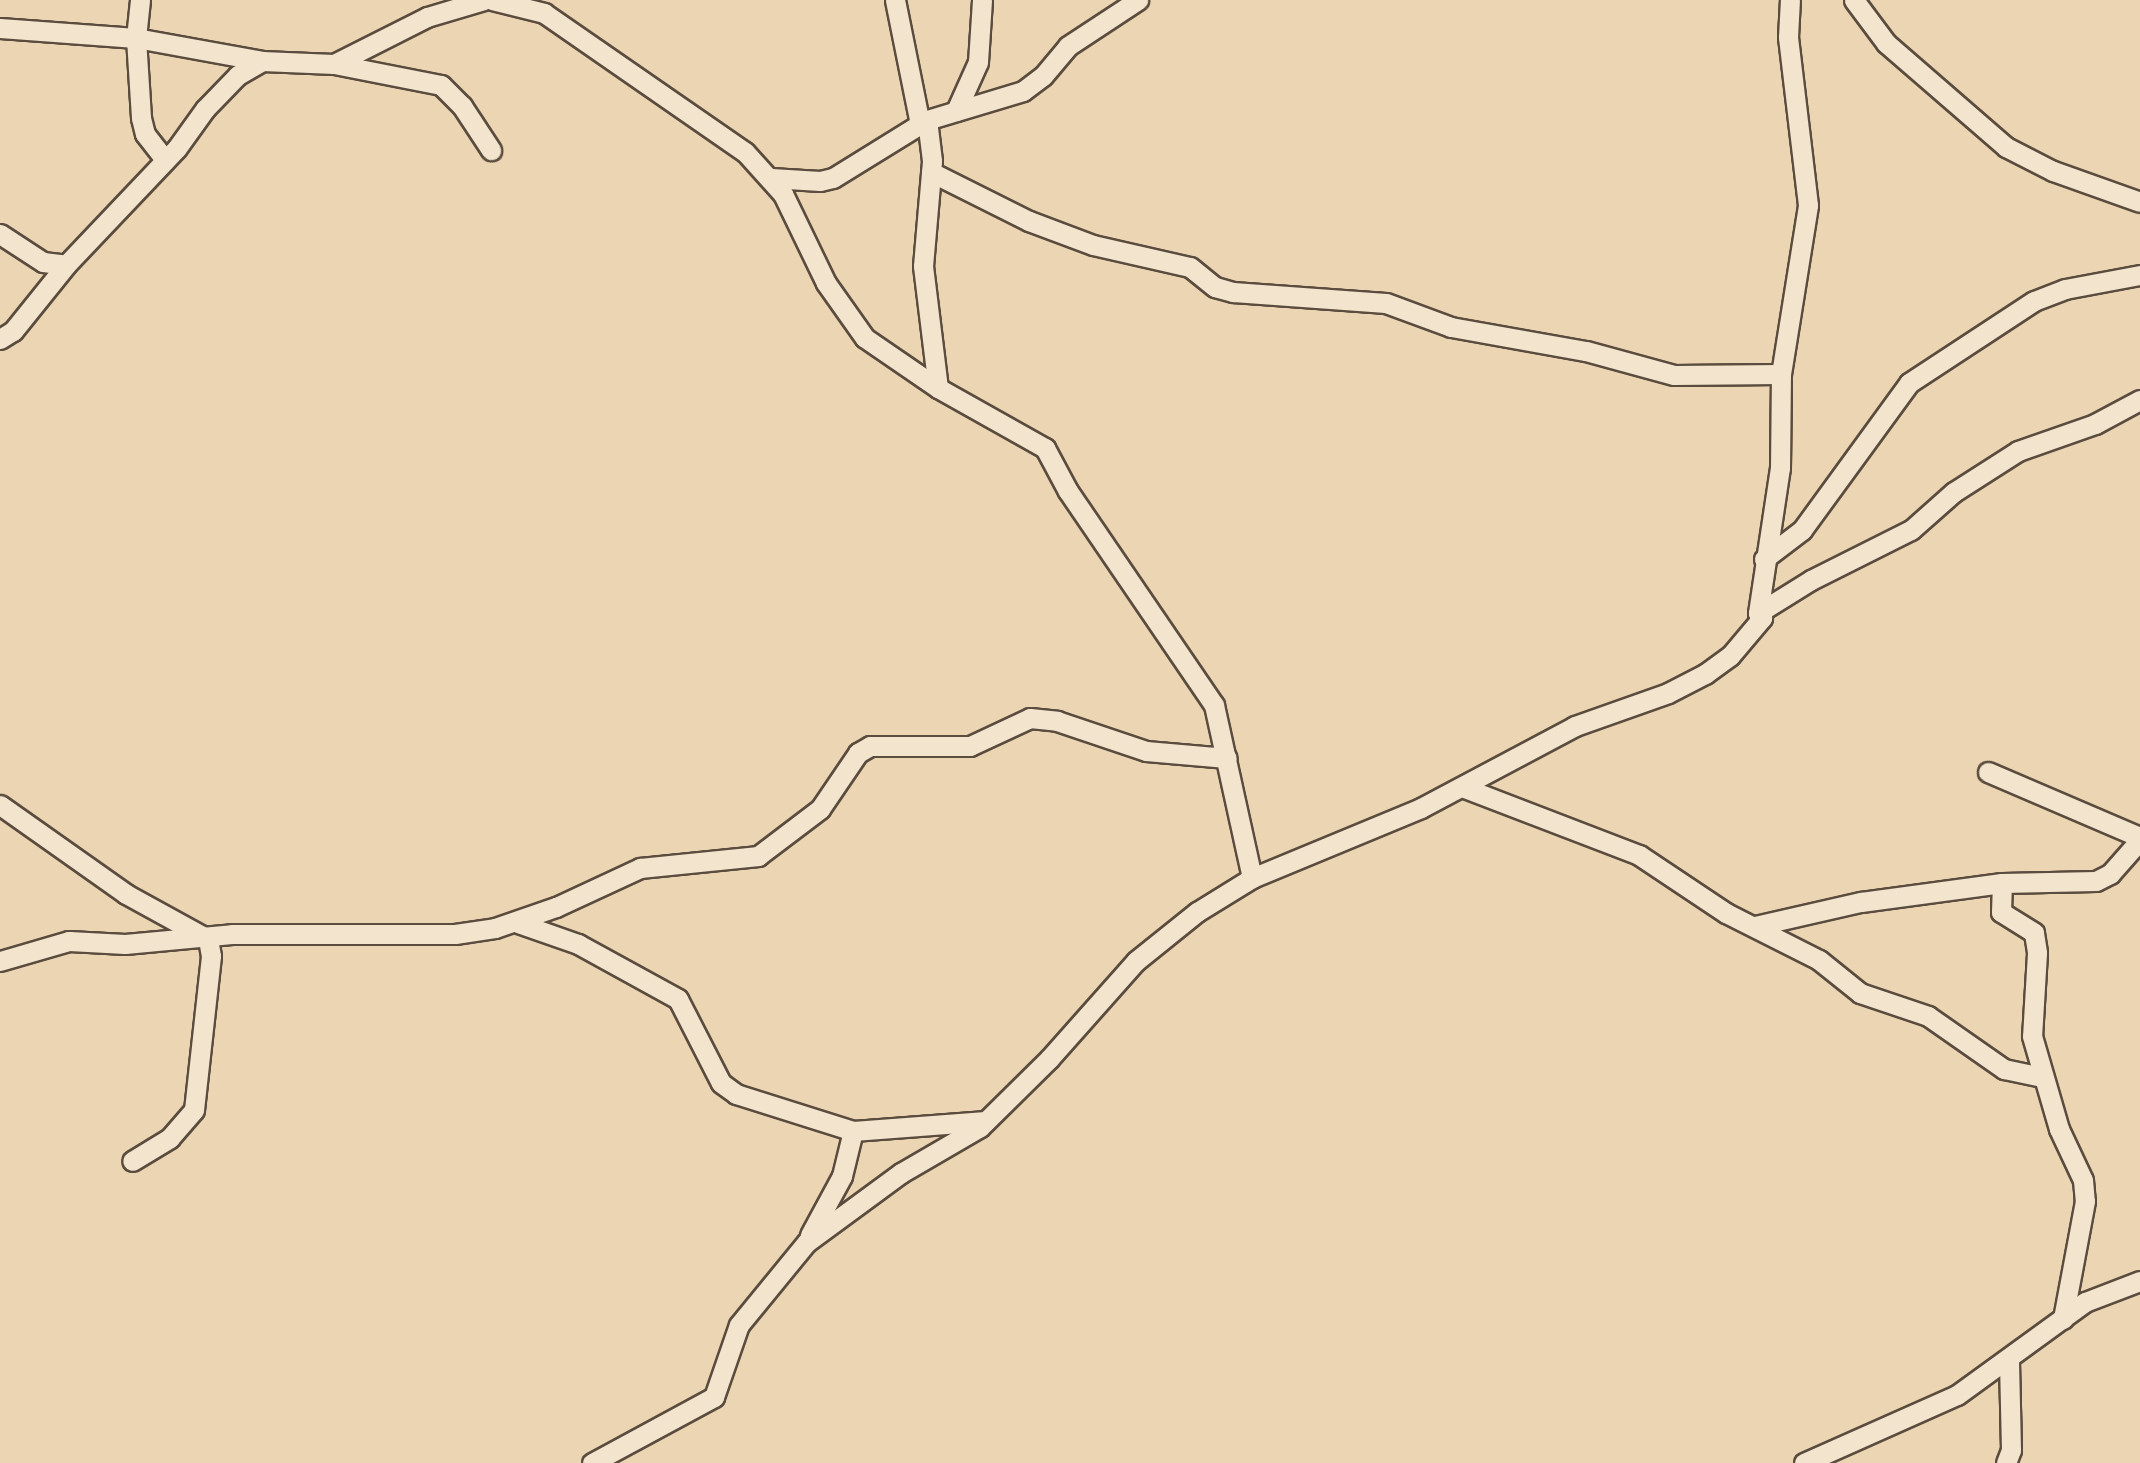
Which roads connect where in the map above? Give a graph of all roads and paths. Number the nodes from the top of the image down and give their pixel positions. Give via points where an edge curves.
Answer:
1 (140, 0) edge
2 (484, 0) edge
3 (492, 0) edge
4 (895, 0) edge
5 (982, 0) edge
6 (1138, 0) edge
7 (1790, 0) edge
8 (1854, 0) edge
9 (0, 28) edge
10 (136, 38) junction
11 (262, 61) junction
12 (334, 64) junction
13 (956, 111) junction
14 (924, 122) junction
15 (491, 150) dead end
16 (165, 160) junction
17 (931, 172) junction
18 (771, 178) junction
19 (2140, 202) edge
20 (0, 234) edge
21 (66, 265) junction
22 (2140, 275) edge
23 (0, 339) edge
24 (1781, 374) junction
25 (938, 388) junction
26 (2140, 400) edge
27 (1764, 559) junction
28 (1758, 613) junction
29 (1227, 758) junction
30 (1989, 772) dead end
31 (1462, 788) junction
32 (0, 805) edge
33 (2140, 839) edge
34 (1252, 878) junction
35 (2002, 883) junction
36 (518, 923) junction
37 (1755, 926) junction
38 (208, 939) junction
39 (0, 961) edge
40 (2043, 1077) junction
41 (986, 1121) junction
42 (853, 1131) junction
43 (132, 1161) dead end
44 (807, 1242) junction
45 (2140, 1281) edge
46 (2063, 1319) junction
47 (2009, 1361) junction
48 (592, 1463) edge
49 (1804, 1463) edge
50 (2006, 1463) edge

1 - 10 street
2 - 12 street via 427,17
3 - 18 street via 544,13 680,103 745,152
4 - 14 street
5 - 13 street via 978,62
6 - 13 street via 1068,46 1043,76 1023,91
7 - 24 street via 1787,37 1808,205
8 - 19 street via 1886,43 2007,147 2053,171
9 - 10 street
10 - 11 street
10 - 16 street via 141,118 145,134
11 - 12 street
11 - 16 street via 237,75
12 - 15 street via 441,85 462,106
13 - 14 street
14 - 17 street
14 - 18 street via 832,178
16 - 21 street
17 - 24 street via 1029,221 1093,245 1191,267 1215,287 1233,292 1386,303 1451,327 1586,351 1674,374
17 - 25 street via 923,266
18 - 25 street via 851,322 865,338
20 - 21 street via 43,262
21 - 23 street via 13,331
22 - 27 street via 2065,289 2034,301 1909,383 1802,530
24 - 27 street via 1780,468
25 - 29 street via 1045,448 1068,491 1201,682 1214,705
26 - 28 street via 2095,424 2018,451 1954,492 1911,530 1811,580
27 - 28 street
28 - 31 street via 1762,618 1730,656 1706,674 1668,693 1575,726
29 - 34 street
29 - 36 street via 1146,751 1057,721 1030,718 970,746 870,746 858,754 820,809 758,856 640,868
30 - 33 street
31 - 34 street via 1331,848
31 - 37 street via 1639,855 1726,913
32 - 38 street via 126,894
33 - 35 street via 2110,874 2096,881
34 - 41 street via 1197,912 1136,961
35 - 37 street via 1861,902
35 - 40 street via 2001,912 2034,933 2032,1036
36 - 38 street via 455,934 232,934
36 - 42 street via 578,944 678,999 727,1091
37 - 40 street via 1819,960 1860,993 1928,1016 2004,1069
38 - 39 street via 125,944 69,941
38 - 43 street via 211,956 194,1110 170,1138
40 - 46 street via 2059,1129 2083,1180 2085,1201
41 - 42 street
41 - 44 street via 901,1173
42 - 44 street via 842,1176
44 - 48 street via 739,1325 714,1397
45 - 46 street via 2095,1297
46 - 47 street
47 - 49 street via 1957,1395
47 - 50 street via 2011,1450

